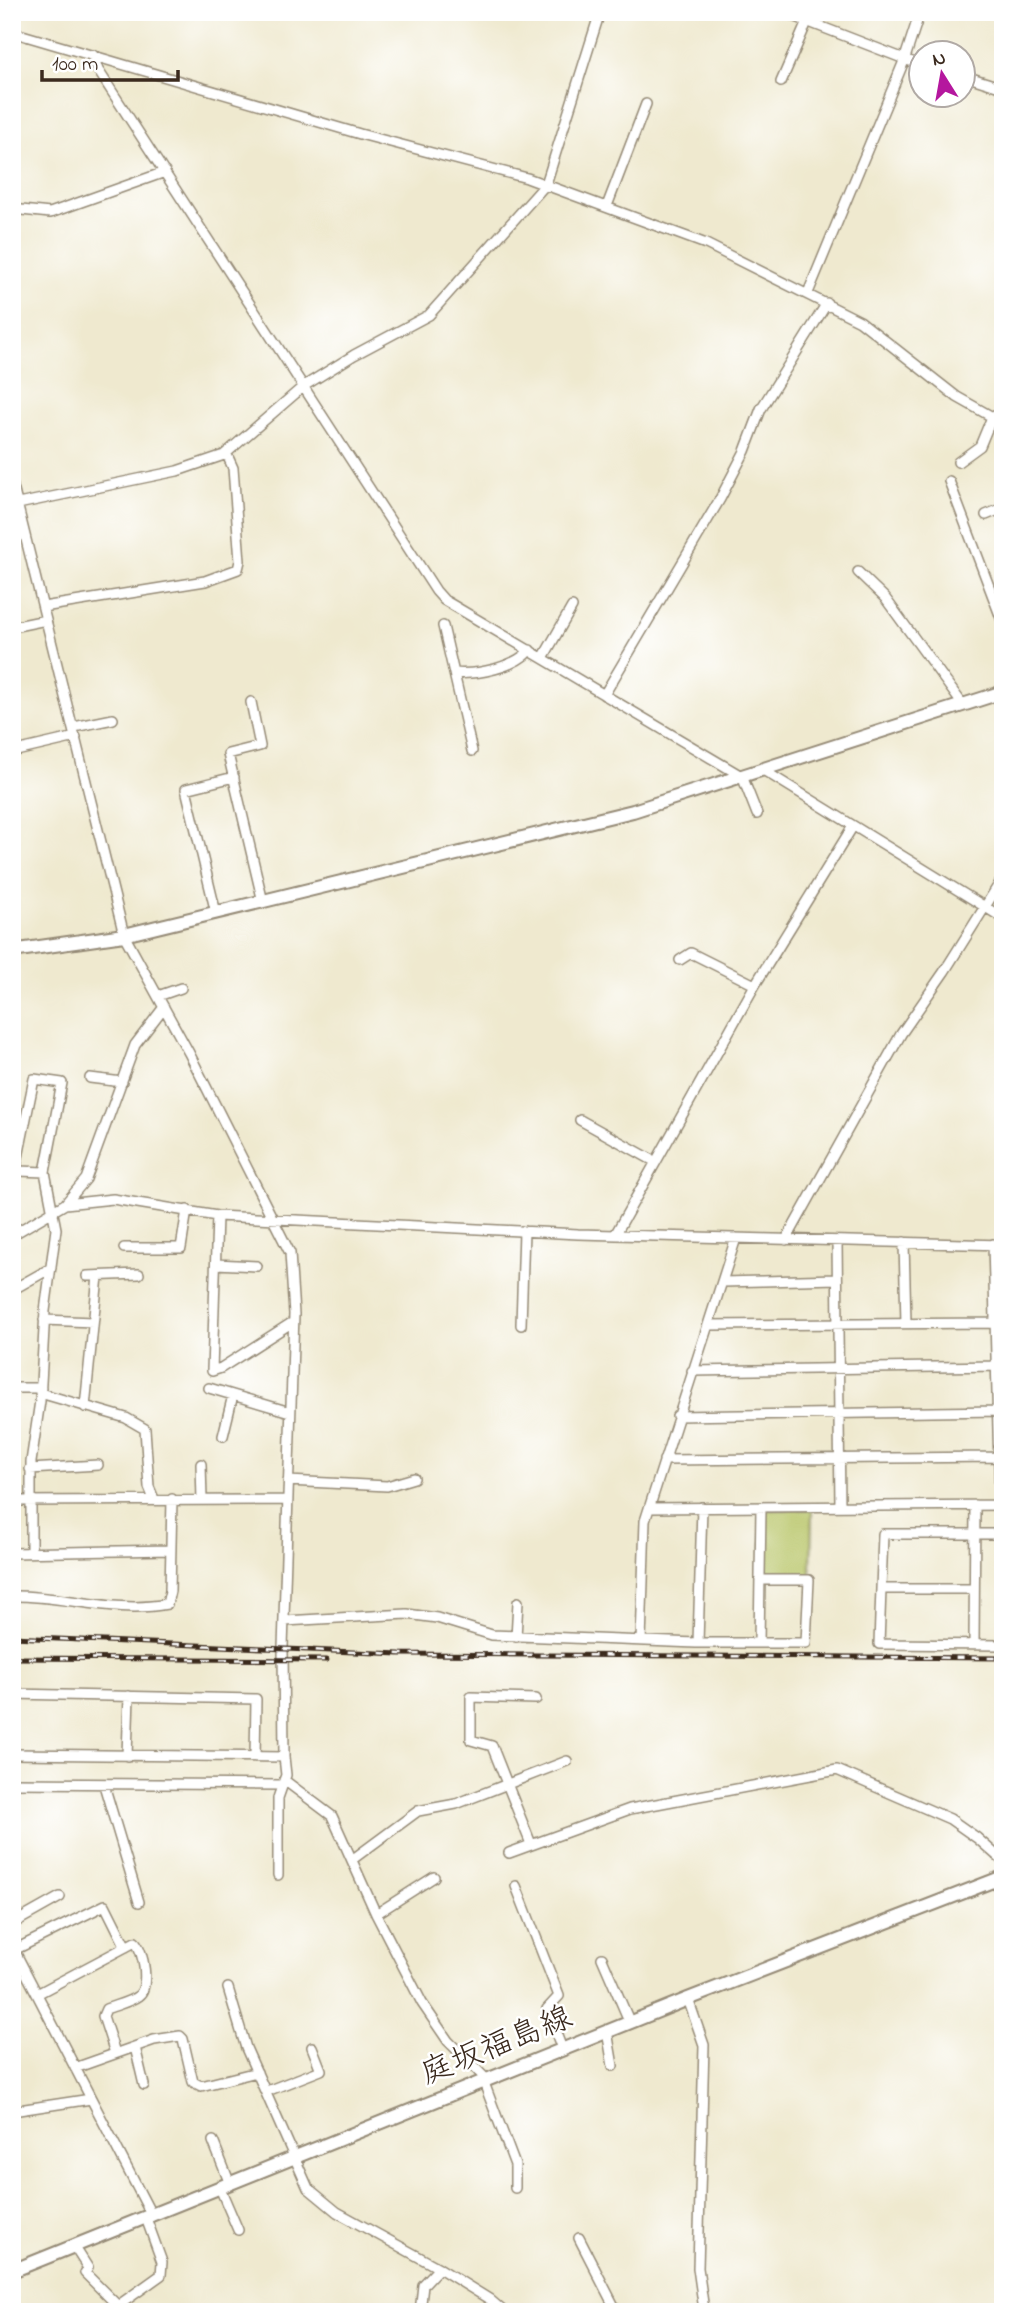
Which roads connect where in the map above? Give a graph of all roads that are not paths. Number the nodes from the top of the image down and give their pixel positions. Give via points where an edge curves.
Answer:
1 (600, 12) edge
2 (783, 12) edge
3 (919, 12) edge
4 (807, 22) junction
5 (12, 32) edge
6 (93, 55) junction
7 (904, 61) junction
8 (976, 79) edge
9 (782, 82) dead end
10 (1003, 88) edge
11 (646, 104) dead end
12 (165, 172) junction
13 (546, 184) junction
14 (12, 200) edge
15 (607, 206) junction
16 (12, 210) edge
17 (808, 293) junction
18 (827, 303) junction
19 (304, 386) junction
20 (992, 417) junction
21 (1003, 423) edge
22 (224, 455) junction
23 (958, 462) dead end
24 (950, 481) dead end
25 (12, 483) edge
26 (18, 504) junction
27 (1003, 508) edge
28 (986, 515) dead end
29 (858, 572) dead end
30 (43, 607) junction
31 (572, 607) dead end
32 (46, 620) junction
33 (1003, 623) edge
34 (443, 626) dead end
35 (12, 627) edge
36 (530, 650) junction
37 (543, 658) junction
38 (454, 673) junction
39 (1003, 692) edge
40 (604, 695) junction
41 (251, 702) dead end
42 (962, 705) junction
43 (113, 719) dead end
44 (75, 732) junction
45 (472, 751) dead end
46 (12, 752) edge
47 (763, 770) junction
48 (741, 776) junction
49 (234, 777) junction
50 (757, 814) dead end
51 (853, 826) junction
52 (1003, 877) edge
53 (263, 902) junction
54 (985, 907) junction
55 (216, 913) junction
56 (1003, 918) edge
57 (124, 935) junction
58 (12, 951) edge
59 (680, 960) dead end
60 (755, 985) junction
61 (181, 988) dead end
62 (158, 996) junction
63 (164, 1007) junction
64 (90, 1078) dead end
65 (122, 1082) junction
66 (580, 1120) dead end
67 (656, 1161) junction
68 (45, 1172) junction
69 (65, 1204) junction
70 (187, 1210) junction
71 (54, 1211) junction
72 (217, 1216) junction
73 (274, 1219) junction
74 (524, 1231) junction
75 (12, 1234) edge
76 (615, 1235) junction
77 (736, 1238) junction
78 (786, 1240) junction
79 (837, 1241) junction
80 (904, 1242) junction
81 (998, 1244) edge
82 (124, 1248) dead end
83 (216, 1264) junction
84 (257, 1266) dead end
85 (51, 1268) junction
86 (139, 1274) dead end
87 (87, 1276) dead end
88 (98, 1276) junction
89 (837, 1279) junction
90 (723, 1282) junction
91 (12, 1290) edge
92 (44, 1320) junction
93 (93, 1322) junction
94 (293, 1322) junction
95 (838, 1323) junction
96 (906, 1323) junction
97 (995, 1323) junction
98 (521, 1325) dead end
99 (708, 1325) junction
100 (996, 1366) junction
101 (838, 1369) junction
102 (692, 1371) junction
103 (1000, 1379) edge
104 (12, 1388) edge
105 (209, 1388) dead end
106 (41, 1390) junction
107 (233, 1395) junction
108 (85, 1407) junction
109 (998, 1411) junction
110 (290, 1412) junction
111 (839, 1413) junction
112 (677, 1416) junction
113 (223, 1436) dead end
114 (999, 1457) junction
115 (839, 1459) junction
116 (664, 1460) junction
117 (201, 1464) dead end
118 (97, 1465) dead end
119 (30, 1469) junction
120 (414, 1478) dead end
121 (288, 1481) junction
122 (154, 1499) junction
123 (172, 1500) junction
124 (202, 1500) junction
125 (288, 1500) junction
126 (12, 1501) edge
127 (29, 1501) junction
128 (975, 1505) junction
129 (1001, 1505) edge
130 (840, 1506) junction
131 (702, 1507) junction
132 (761, 1507) junction
133 (649, 1508) junction
134 (975, 1534) junction
135 (1003, 1535) edge
136 (171, 1550) junction
137 (31, 1552) junction
138 (12, 1553) edge
139 (760, 1580) junction
140 (881, 1589) junction
141 (974, 1589) junction
142 (12, 1596) edge
143 (518, 1602) dead end
144 (285, 1621) junction
145 (516, 1637) junction
146 (641, 1641) junction
147 (698, 1643) junction
148 (758, 1643) junction
149 (974, 1644) junction
150 (1003, 1645) edge
151 (12, 1694) edge
152 (130, 1696) junction
153 (536, 1699) dead end
154 (12, 1754) edge
155 (127, 1756) junction
156 (254, 1757) junction
157 (284, 1757) junction
158 (567, 1761) dead end
159 (283, 1782) junction
160 (12, 1783) edge
161 (507, 1784) junction
162 (104, 1785) junction
163 (531, 1844) junction
164 (509, 1853) dead end
165 (353, 1859) junction
166 (1003, 1861) edge
167 (278, 1875) dead end
168 (434, 1877) dead end
169 (1003, 1877) edge
170 (516, 1886) dead end
171 (60, 1897) dead end
172 (139, 1902) dead end
173 (376, 1914) junction
174 (12, 1924) edge
175 (126, 1947) junction
176 (13, 1948) edge
177 (602, 1958) dead end
178 (228, 1987) dead end
179 (37, 1993) junction
180 (688, 1999) junction
181 (630, 2023) junction
182 (607, 2031) junction
183 (135, 2047) junction
184 (312, 2047) dead end
185 (562, 2049) junction
186 (115, 2053) junction
187 (613, 2066) dead end
188 (75, 2068) junction
189 (257, 2072) junction
190 (485, 2080) junction
191 (144, 2085) dead end
192 (267, 2091) junction
193 (91, 2099) junction
194 (12, 2110) edge
195 (213, 2141) dead end
196 (293, 2159) junction
197 (225, 2186) junction
198 (514, 2188) dead end
199 (149, 2217) junction
200 (237, 2230) dead end
201 (579, 2238) dead end
202 (74, 2246) junction
203 (439, 2268) junction
204 (12, 2271) edge
205 (121, 2309) edge
206 (420, 2312) edge
207 (504, 2312) edge
208 (617, 2312) edge
209 (694, 2312) edge

1 - 13 street
2 - 4 street
3 - 7 street
4 - 7 street
4 - 9 street
5 - 6 street
6 - 12 street via 98,70
6 - 13 street
7 - 17 street
8 - 10 street
11 - 15 street
12 - 16 street via 50,213
12 - 19 street
13 - 15 street
13 - 19 street via 429,315
14 - 16 street
15 - 17 street via 706,244
17 - 18 street
18 - 20 street via 860,321 957,397
18 - 40 street via 761,409 720,499
19 - 22 street
19 - 36 street via 436,591
20 - 21 street
20 - 23 street via 980,446
22 - 26 street via 177,471
22 - 30 street via 230,460 235,483 238,569 205,581
24 - 33 street
25 - 26 street
26 - 30 street
27 - 28 street
29 - 42 street via 885,598
30 - 32 street
31 - 37 street
32 - 35 street
32 - 44 street
34 - 38 street
36 - 37 street
36 - 38 street via 501,666
37 - 40 street
38 - 45 street
39 - 42 main road
40 - 48 street
41 - 49 street via 260,746 228,754
42 - 47 main road
43 - 44 street
44 - 46 street
44 - 57 street
47 - 48 main road
47 - 51 street
48 - 50 street
48 - 53 main road via 633,811
49 - 53 street
49 - 55 street via 186,789
51 - 54 street
51 - 60 street
52 - 54 street
53 - 55 main road
54 - 56 street
54 - 78 street via 901,1034
55 - 57 main road
57 - 58 main road
57 - 62 street
59 - 60 street via 691,953
60 - 67 street
61 - 62 street
62 - 63 street
63 - 65 street via 140,1036
63 - 73 street
64 - 65 street
65 - 69 street via 86,1179
66 - 67 street
67 - 76 street
68 - 68 street via 62,1083 34,1079 16,1167
68 - 71 street
69 - 70 street via 113,1199
69 - 71 street
70 - 72 street
70 - 82 street via 181,1248
71 - 75 street
71 - 85 street
72 - 73 street
72 - 83 street
73 - 74 street
73 - 94 street via 290,1253
74 - 76 street
74 - 98 street
76 - 77 street
77 - 78 street
77 - 90 street
78 - 79 street
79 - 80 street
79 - 89 street
80 - 81 street
80 - 96 street
81 - 97 street
83 - 84 street
83 - 94 street via 212,1370
85 - 91 street
85 - 92 street
86 - 88 street
87 - 88 street
88 - 93 street
89 - 90 street
89 - 95 street
90 - 99 street
92 - 93 street
92 - 106 street
93 - 108 street
94 - 110 street
95 - 96 street
95 - 99 street
95 - 101 street
96 - 97 street
97 - 100 street
99 - 102 street
100 - 101 street
100 - 103 street
101 - 102 street
101 - 111 street
102 - 112 street
103 - 109 street
104 - 106 street
105 - 107 street
106 - 108 street
106 - 119 street
107 - 110 street
107 - 113 street
108 - 122 street via 126,1418 145,1429
109 - 111 street
109 - 114 street
110 - 121 street
111 - 112 street
111 - 115 street
112 - 116 street
114 - 115 street
114 - 129 street
115 - 116 street
115 - 130 street
116 - 133 street
117 - 124 street
118 - 119 street
119 - 127 street
120 - 121 street via 387,1486
121 - 125 street
122 - 123 street
122 - 127 street
123 - 124 street
123 - 136 street
124 - 125 street
125 - 144 street
126 - 127 street
127 - 137 street
128 - 129 street
128 - 130 street
128 - 134 street
130 - 132 street
131 - 132 street
131 - 133 street
131 - 147 street
132 - 139 street
133 - 146 street via 642,1550
134 - 135 street
134 - 140 street via 883,1534
134 - 141 street
136 - 137 street
136 - 142 street via 167,1604 83,1604
137 - 138 street
139 - 148 street
139 - 148 street via 809,1580 806,1643
140 - 141 street
140 - 149 street via 879,1644
141 - 149 street
143 - 145 street
144 - 145 street via 407,1614
144 - 157 street
145 - 146 street
146 - 147 street
147 - 148 street
149 - 150 street
151 - 152 street
152 - 155 street
152 - 156 street via 256,1699
153 - 161 street via 471,1696 471,1740 492,1746
154 - 155 street
155 - 156 street
156 - 157 street
157 - 159 street
158 - 161 street
159 - 162 street
159 - 165 street via 332,1816
159 - 167 street via 278,1798
160 - 162 street
161 - 163 street
161 - 165 street via 456,1804 418,1811
162 - 172 street
163 - 164 street
163 - 166 street via 630,1809 837,1770 950,1819
165 - 173 street
168 - 173 street
169 - 180 main road, 庭坂福島線
170 - 185 street via 559,1996 547,2010
171 - 174 street
173 - 190 street via 433,2021
175 - 176 street via 105,1905
175 - 179 street
175 - 186 street via 135,1942 139,1946 144,1963 142,1991 104,2011
176 - 179 street
177 - 181 street
178 - 189 street
179 - 188 street
180 - 181 main road, 庭坂福島線
180 - 209 street via 704,2045 698,2268 705,2310
181 - 182 main road, 庭坂福島線
182 - 185 main road, 庭坂福島線
182 - 187 street
183 - 186 street
183 - 189 street via 180,2036 193,2082 201,2085
183 - 191 street
184 - 192 street via 321,2070
185 - 190 main road, 庭坂福島線
186 - 188 street
188 - 193 street
189 - 192 street
190 - 196 main road, 庭坂福島線
190 - 198 street via 513,2158
192 - 196 street
193 - 194 street
193 - 199 street
195 - 197 street
196 - 197 main road, 庭坂福島線
196 - 203 street via 304,2183 324,2203
197 - 199 main road, 庭坂福島線
197 - 200 street
199 - 202 main road, 庭坂福島線
199 - 205 street via 162,2262 161,2275
201 - 208 street
202 - 204 main road, 庭坂福島線
202 - 205 street via 88,2268 85,2273
203 - 206 street via 423,2285
203 - 207 street

